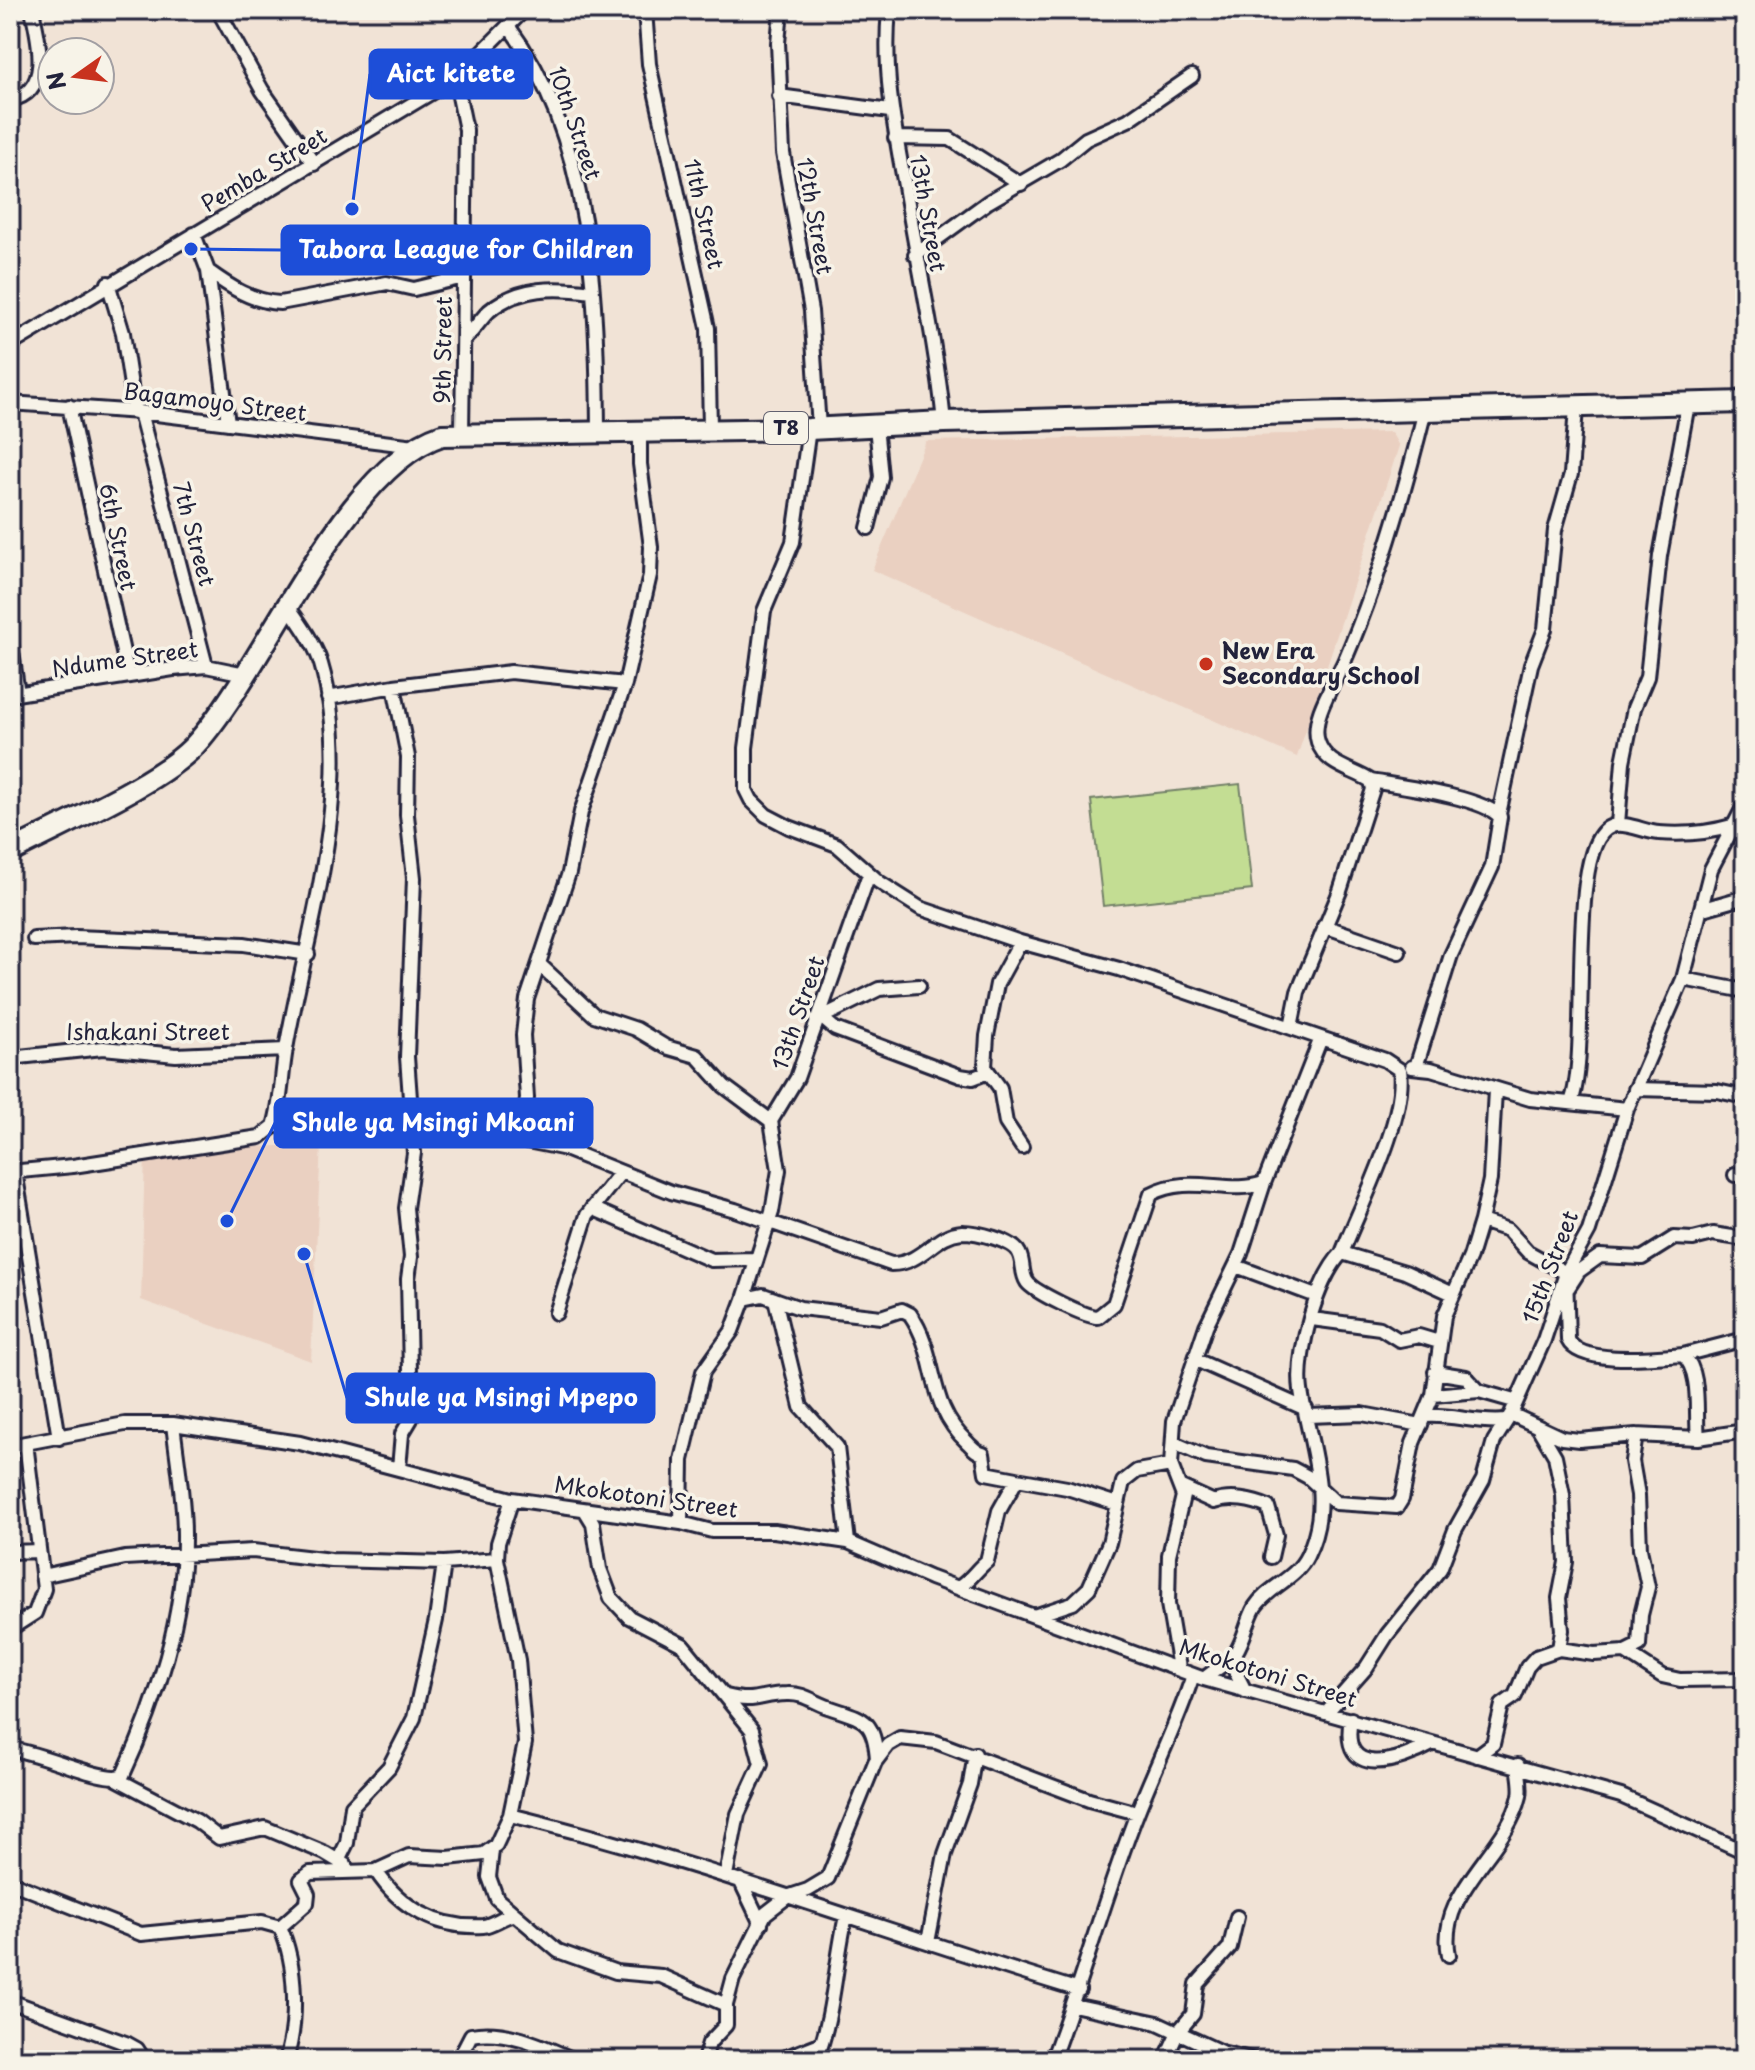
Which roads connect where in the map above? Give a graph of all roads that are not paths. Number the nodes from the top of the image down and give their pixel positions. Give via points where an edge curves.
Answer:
1 (32, 10) edge
2 (218, 10) edge
3 (524, 10) edge
4 (645, 10) edge
5 (781, 10) edge
6 (889, 10) edge
7 (509, 27) junction
8 (1192, 76) dead end
9 (455, 77) junction
10 (779, 96) junction
11 (10, 100) edge
12 (890, 111) junction
13 (895, 138) junction
14 (314, 164) junction
15 (1021, 184) junction
16 (194, 234) junction
17 (915, 255) junction
18 (208, 271) junction
19 (464, 277) junction
20 (108, 283) junction
21 (592, 292) junction
22 (464, 340) junction
23 (10, 345) edge
24 (1745, 402) edge
25 (10, 403) edge
26 (1688, 404) junction
27 (69, 406) junction
28 (1576, 408) junction
29 (1425, 410) junction
30 (138, 412) junction
31 (944, 422) junction
32 (228, 423) junction
33 (876, 426) junction
34 (710, 428) junction
35 (814, 428) junction
36 (598, 431) junction
37 (640, 432) junction
38 (462, 434) junction
39 (415, 446) junction
40 (868, 528) dead end
41 (288, 606) junction
42 (10, 637) edge
43 (206, 666) junction
44 (245, 674) junction
45 (128, 675) junction
46 (625, 684) junction
47 (394, 686) junction
48 (14, 694) edge
49 (328, 698) junction
50 (1371, 781) junction
51 (1744, 809) edge
52 (1499, 814) junction
53 (1618, 824) junction
54 (1732, 826) junction
55 (10, 852) edge
56 (869, 874) junction
57 (1745, 897) edge
58 (1703, 909) junction
59 (1324, 926) junction
60 (34, 939) dead end
61 (1020, 942) junction
62 (1399, 952) dead end
63 (308, 954) junction
64 (539, 964) junction
65 (1683, 979) junction
66 (919, 986) dead end
67 (1745, 991) edge
68 (818, 1018) junction
69 (1291, 1027) junction
70 (1321, 1038) junction
71 (286, 1050) junction
72 (10, 1058) edge
73 (1416, 1067) junction
74 (1400, 1070) junction
75 (986, 1073) junction
76 (1635, 1089) junction
77 (1495, 1090) junction
78 (1745, 1097) edge
79 (1571, 1102) junction
80 (1627, 1109) junction
81 (771, 1121) junction
82 (274, 1126) junction
83 (413, 1131) junction
84 (522, 1139) junction
85 (1022, 1147) dead end
86 (12, 1171) edge
87 (621, 1172) junction
88 (1264, 1183) junction
89 (592, 1208) junction
90 (1481, 1221) junction
91 (769, 1224) junction
92 (1745, 1239) edge
93 (1342, 1253) junction
94 (754, 1259) junction
95 (1236, 1266) junction
96 (1566, 1273) junction
97 (1568, 1288) junction
98 (1453, 1294) junction
99 (1316, 1296) junction
100 (744, 1299) junction
101 (775, 1299) junction
102 (556, 1313) dead end
103 (1312, 1319) junction
104 (1745, 1339) edge
105 (1439, 1342) junction
106 (1683, 1355) junction
107 (1196, 1360) junction
108 (1435, 1372) junction
109 (1479, 1391) junction
110 (1433, 1395) junction
111 (1307, 1412) junction
112 (1510, 1412) junction
113 (1423, 1420) junction
114 (173, 1424) junction
115 (1539, 1429) junction
116 (1745, 1431) edge
117 (1636, 1435) junction
118 (59, 1438) junction
119 (1698, 1438) junction
120 (26, 1443) junction
121 (1174, 1443) junction
122 (10, 1446) edge
123 (1171, 1465) junction
124 (399, 1468) junction
125 (1017, 1479) junction
126 (1181, 1487) junction
127 (1321, 1490) junction
128 (512, 1499) junction
129 (1117, 1504) junction
130 (585, 1510) junction
131 (681, 1523) junction
132 (848, 1542) junction
133 (39, 1551) junction
134 (10, 1552) edge
135 (184, 1555) junction
136 (1271, 1557) dead end
137 (497, 1559) junction
138 (444, 1563) junction
139 (42, 1576) junction
140 (961, 1586) junction
141 (1034, 1616) junction
142 (10, 1629) edge
143 (1559, 1649) junction
144 (1625, 1652) junction
145 (1235, 1654) junction
146 (1179, 1668) junction
147 (1198, 1677) junction
148 (1745, 1679) edge
149 (1245, 1691) junction
150 (726, 1696) junction
151 (1328, 1711) junction
152 (1351, 1719) junction
153 (1432, 1744) junction
154 (10, 1749) edge
155 (975, 1754) junction
156 (1477, 1756) junction
157 (877, 1759) junction
158 (1518, 1765) junction
159 (117, 1779) junction
160 (1137, 1813) junction
161 (510, 1815) junction
162 (492, 1850) junction
163 (1745, 1852) edge
164 (338, 1861) junction
165 (354, 1871) junction
166 (376, 1871) junction
167 (726, 1875) junction
168 (740, 1880) junction
169 (10, 1882) edge
170 (787, 1897) junction
171 (512, 1915) junction
172 (846, 1916) junction
173 (1237, 1917) dead end
174 (761, 1924) junction
175 (280, 1927) junction
176 (928, 1942) junction
177 (1449, 1955) dead end
178 (1079, 1990) junction
179 (10, 2001) edge
180 (726, 2005) junction
181 (1073, 2005) junction
182 (1178, 2032) junction
183 (820, 2044) junction
184 (144, 2060) edge
185 (286, 2060) edge
186 (458, 2060) edge
187 (574, 2060) edge
188 (704, 2060) edge
189 (779, 2060) edge
190 (816, 2060) edge
191 (1052, 2060) edge
192 (1165, 2060) edge
193 (1255, 2060) edge

1 - 11 street via 37,84 28,94
2 - 14 street via 262,90
3 - 7 street, Pemba Street
4 - 34 street, 11th Street via 654,92 706,317
5 - 10 street, 12th Street
6 - 12 street, 13th Street
7 - 9 street, Pemba Street
7 - 21 street, 10th Street via 536,66 569,155
8 - 15 street
9 - 14 street, Pemba Street
9 - 19 street, 9th Street via 466,130
10 - 12 street
10 - 35 street, 12th Street via 783,153 811,311
12 - 13 street, 13th Street
13 - 15 street via 950,139
13 - 17 street, 13th Street
14 - 16 street, Pemba Street
15 - 17 street
16 - 18 street
16 - 20 street, Pemba Street
17 - 31 street, 13th Street via 938,362
18 - 19 street via 249,296 280,303 387,283 414,289
18 - 32 street
19 - 22 street, 9th Street
20 - 23 street, Pemba Street
20 - 30 street, 7th Street
21 - 22 street via 559,287 525,293 488,312
21 - 36 street, 10th Street
22 - 38 street, 9th Street
24 - 26 highway, T8
25 - 27 street, Bagamoyo Street
26 - 28 highway, T8
26 - 53 street via 1660,556 1647,677 1634,708 1623,762
27 - 30 street, Bagamoyo Street
27 - 45 street, 6th Street
28 - 29 highway, T8
28 - 52 street via 1571,474 1555,530 1545,629 1531,665
29 - 31 highway, T8
29 - 50 street via 1391,533 1317,727 1317,740 1328,758
30 - 32 street, Bagamoyo Street
30 - 43 street, 7th Street
31 - 33 highway, T8
32 - 39 street, Bagamoyo Street
33 - 35 highway, T8
33 - 40 street via 881,477
34 - 35 highway, T8
34 - 37 highway, T8
35 - 56 street, 12th Street via 793,542 764,611 746,748 746,790 766,815 837,845
36 - 37 highway, T8
36 - 38 highway, T8
37 - 46 street via 650,575
38 - 39 highway, T8
39 - 41 highway, T8 via 357,503
41 - 44 highway, T8
41 - 49 street via 321,662
42 - 48 street
43 - 44 street, Ndume Street
43 - 45 street, Ndume Street
44 - 55 highway, T8 via 205,732 178,760
45 - 48 street, Ndume Street
46 - 47 street via 511,672
46 - 64 street via 581,812 569,873
47 - 49 street
47 - 83 street via 408,757 414,878 407,1057
49 - 63 street via 330,802
50 - 52 street via 1453,798
50 - 59 street via 1372,799
51 - 54 street, 15th Street
52 - 73 street via 1492,867 1451,955
53 - 54 street via 1672,833
53 - 79 street via 1602,832 1588,864 1581,936 1581,1056
54 - 58 street, 15th Street via 1711,869
56 - 61 street, 12th Street via 920,908
56 - 68 street, 13th Street
57 - 58 street
58 - 65 street, 15th Street
59 - 62 street
59 - 69 street via 1298,992
60 - 63 street via 244,944
61 - 69 street, 12th Street
61 - 75 street via 997,984
63 - 71 street
64 - 81 street via 594,1015 697,1056 724,1086
64 - 84 street via 524,1020 527,1098
65 - 67 street
65 - 76 street, 15th Street
66 - 68 street via 879,989
68 - 75 street via 949,1073 973,1078
68 - 81 street, 13th Street via 797,1078
69 - 70 street, 12th Street
70 - 74 street, 12th Street
70 - 88 street
71 - 72 street, Ishakani Street via 176,1055 103,1048
71 - 82 street
73 - 74 street
73 - 77 street
74 - 93 street via 1392,1127
75 - 85 street via 1000,1088 1006,1123
76 - 78 street
76 - 80 street, 15th Street
77 - 79 street
77 - 90 street via 1490,1180
79 - 80 street
80 - 96 street, 15th Street via 1589,1231
81 - 91 street via 780,1163
82 - 83 street via 393,1119
82 - 86 street via 260,1137
83 - 84 street
83 - 124 street via 406,1215 411,1419 403,1431
84 - 87 street
86 - 118 street
87 - 89 street
87 - 91 street
88 - 91 street via 1197,1182 1151,1194 1114,1304 1098,1317 1033,1288 1014,1247 981,1236 962,1232 911,1262 891,1264
88 - 95 street
89 - 94 street via 711,1260
89 - 102 street
90 - 96 street via 1508,1230 1528,1252
90 - 98 street
91 - 94 street
92 - 97 street via 1713,1234 1674,1238 1642,1258 1600,1256 1579,1271
93 - 98 street via 1405,1272
93 - 99 street
94 - 100 street
95 - 99 street
95 - 107 street via 1206,1326
96 - 97 street
96 - 112 street, 15th Street via 1544,1340
97 - 106 street via 1568,1340 1579,1352
98 - 105 street
99 - 103 street
100 - 101 street via 754,1294
100 - 131 street via 732,1331 703,1372 682,1460
101 - 125 street via 821,1312 910,1314 950,1426 983,1454 986,1473
101 - 132 street via 801,1407 837,1447
103 - 105 street via 1380,1328 1399,1340 1415,1336
103 - 111 street via 1300,1370
104 - 106 street
105 - 108 street
106 - 119 street via 1695,1375
107 - 111 street
107 - 121 street via 1177,1407
108 - 109 street via 1466,1377
108 - 110 street
109 - 110 street
109 - 112 street
110 - 113 street
111 - 113 street
111 - 127 street
112 - 113 street via 1484,1423 1446,1415
112 - 115 street
112 - 151 street, 15th Street via 1440,1569
113 - 127 street via 1397,1507 1344,1505 1329,1500
114 - 118 street, Mkokotoni Street via 125,1424
114 - 124 street, Mkokotoni Street via 300,1443
114 - 135 street
115 - 117 street via 1579,1440
115 - 143 street via 1555,1456 1563,1495 1566,1562 1560,1584
116 - 119 street
117 - 119 street
117 - 144 street via 1632,1461 1648,1587 1639,1645
118 - 120 street, Mkokotoni Street
120 - 122 street, Mkokotoni Street
120 - 133 street
121 - 123 street
121 - 127 street via 1206,1457 1293,1469
123 - 126 street
123 - 129 street via 1131,1474
124 - 128 street, Mkokotoni Street
125 - 129 street
125 - 140 street via 999,1511 987,1561
126 - 136 street via 1214,1502 1251,1501 1268,1507 1276,1535
126 - 146 street via 1168,1594 1169,1628
127 - 145 street via 1307,1557 1260,1601
128 - 130 street, Mkokotoni Street
128 - 137 street
129 - 141 street via 1109,1543 1089,1588 1073,1603
130 - 131 street, Mkokotoni Street
130 - 150 street via 611,1598 629,1617 683,1645
131 - 132 street, Mkokotoni Street via 712,1531 774,1531
132 - 140 street, Mkokotoni Street
133 - 134 street
133 - 139 street
135 - 138 street via 267,1552 331,1560
135 - 139 street via 125,1558
135 - 159 street via 173,1628 129,1761
137 - 138 street
137 - 161 street via 518,1660 524,1722 525,1743
138 - 164 street via 414,1718 389,1767 352,1806 347,1843
139 - 142 street via 42,1601 35,1613
140 - 141 street, Mkokotoni Street
141 - 146 street, Mkokotoni Street
143 - 144 street
143 - 156 street via 1536,1657 1527,1667 1515,1696 1502,1705 1493,1744
144 - 148 street via 1662,1676
145 - 147 street
145 - 149 street via 1235,1671
146 - 147 street, Mkokotoni Street
147 - 149 street, Mkokotoni Street
147 - 160 street
149 - 151 street, Mkokotoni Street
150 - 157 street via 750,1702 803,1695 855,1714 871,1729
150 - 167 street via 752,1730 761,1764 738,1814
151 - 152 street, Mkokotoni Street
152 - 153 street, Mkokotoni Street
152 - 153 street via 1352,1749 1373,1762 1409,1757
153 - 156 street, Mkokotoni Street
154 - 159 street
155 - 157 street via 909,1737 888,1745
155 - 160 street via 1089,1800
155 - 176 street via 945,1854
156 - 158 street, Mkokotoni Street
157 - 170 street via 840,1841 833,1870 818,1885
158 - 163 street, Mkokotoni Street via 1621,1796
158 - 177 street via 1518,1801 1452,1913 1445,1938
159 - 164 street via 219,1838 265,1828
160 - 178 street
161 - 162 street
161 - 167 street
162 - 166 street via 466,1857 409,1856
162 - 171 street via 492,1892
164 - 165 street
165 - 166 street
165 - 175 street via 304,1876 307,1903
166 - 171 street via 406,1906 432,1920 485,1926
167 - 168 street
168 - 170 street
168 - 174 street
169 - 175 street via 141,1934 262,1922
170 - 172 street
170 - 174 street via 772,1905
171 - 180 street via 578,1960 616,1972 661,1976
172 - 176 street
172 - 183 street via 830,2016
173 - 182 street via 1230,1947 1197,1984 1193,2014
174 - 180 street via 739,1961
175 - 185 street via 295,2008
176 - 178 street
178 - 181 street
179 - 184 street via 128,2044
180 - 188 street via 726,2025 709,2043
181 - 182 street
181 - 191 street
182 - 192 street
182 - 193 street via 1221,2052
183 - 189 street
183 - 190 street
186 - 187 street via 471,2035 483,2032 519,2038

